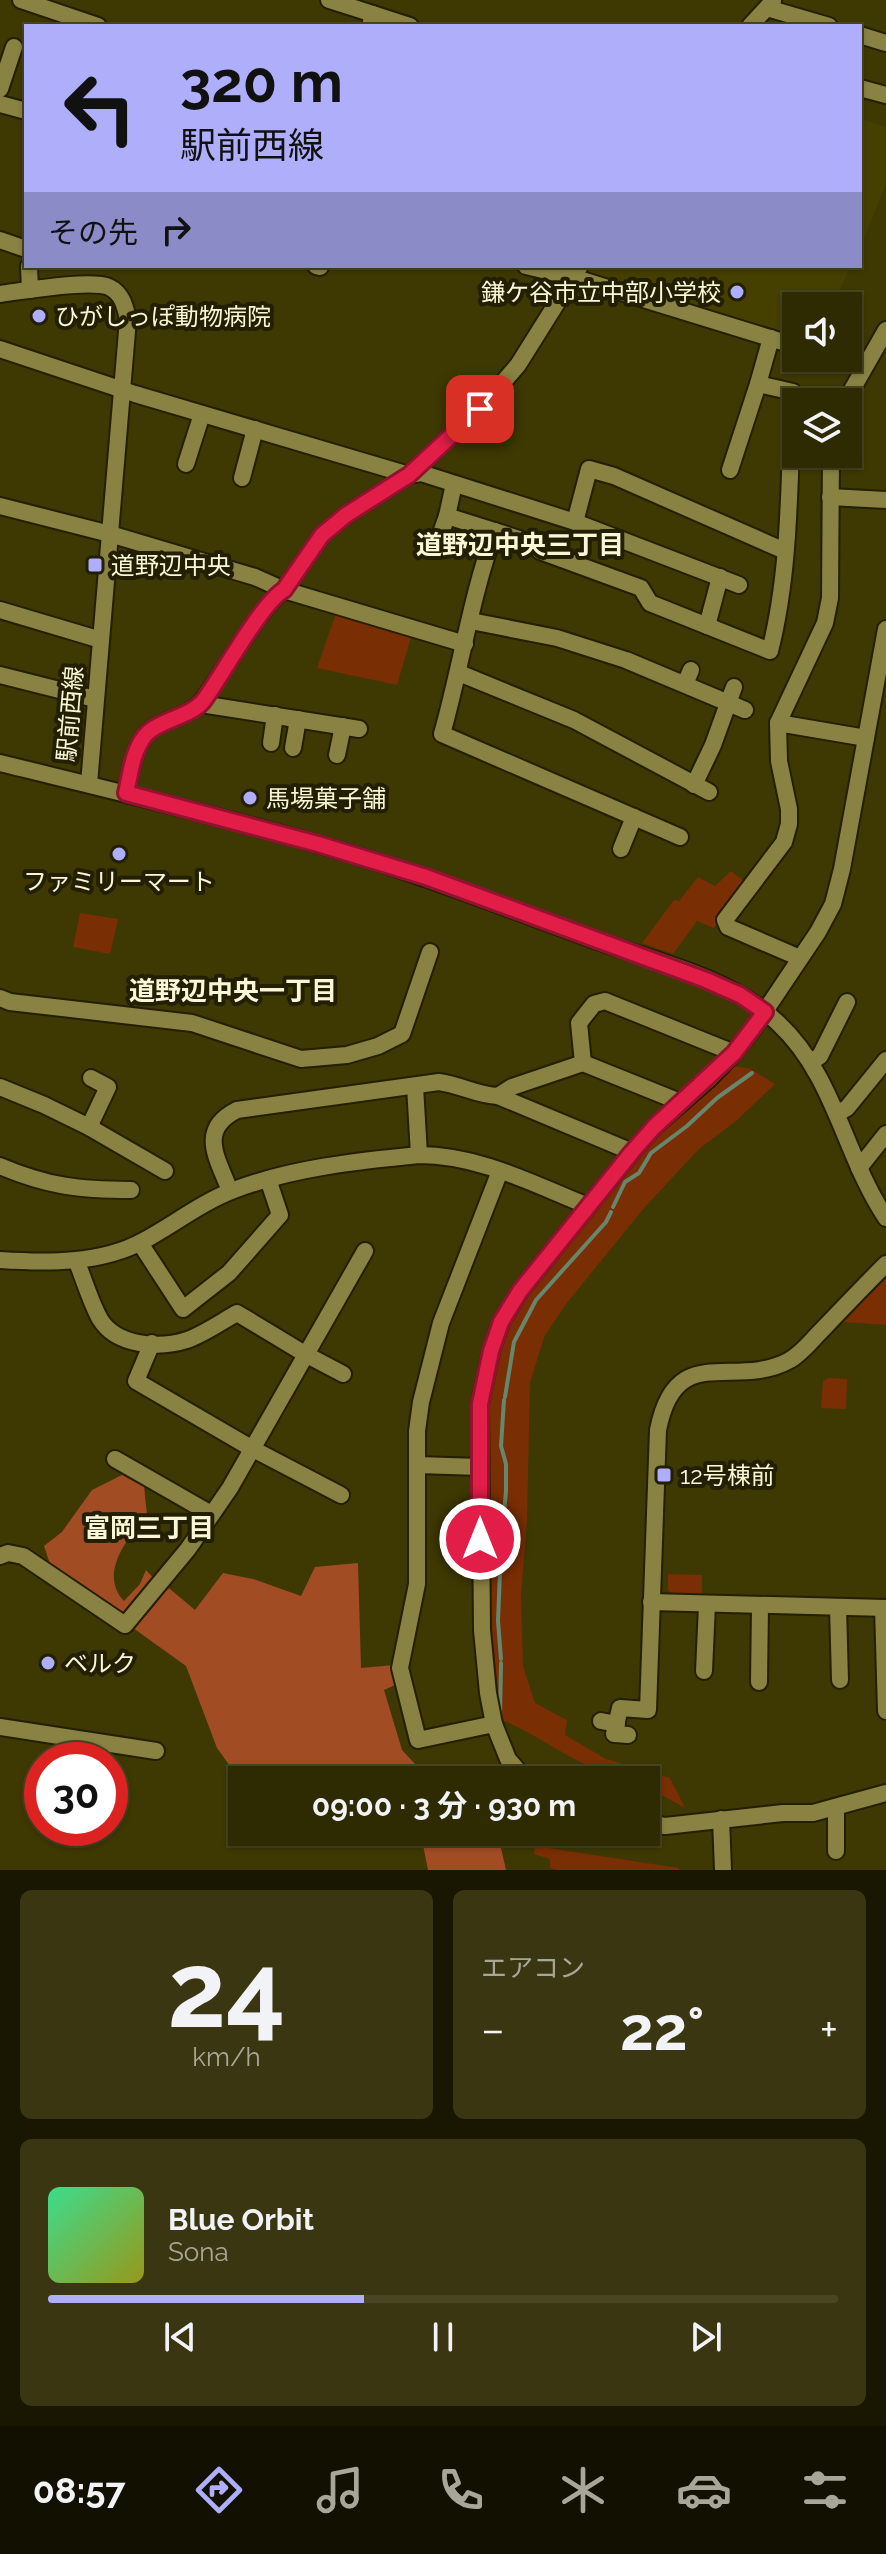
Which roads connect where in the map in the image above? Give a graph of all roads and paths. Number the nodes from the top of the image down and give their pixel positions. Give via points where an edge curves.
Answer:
1 (21, 0) edge
2 (329, 0) edge
3 (770, 4) edge
4 (371, 20) edge
5 (92, 24) edge
6 (397, 24) edge
7 (752, 24) edge
8 (824, 24) edge
9 (862, 36) edge
10 (886, 43) edge
11 (14, 47) dead end
12 (862, 88) edge
13 (0, 89) edge
14 (885, 91) edge
15 (0, 104) edge
16 (24, 110) edge
17 (0, 240) edge
18 (24, 248) edge
19 (29, 268) edge
20 (546, 268) edge
21 (576, 271) edge
22 (30, 290) junction
23 (0, 294) edge
24 (886, 330) edge
25 (771, 338) junction
26 (782, 342) edge
27 (0, 349) edge
28 (879, 356) edge
29 (758, 384) junction
30 (855, 388) edge
31 (782, 389) edge
32 (123, 390) junction
33 (202, 414) junction
34 (255, 429) junction
35 (186, 464) dead end
36 (792, 468) edge
37 (831, 468) edge
38 (730, 470) dead end
39 (409, 475) junction
40 (242, 478) dead end
41 (454, 484) junction
42 (830, 497) junction
43 (886, 500) edge
44 (0, 506) edge
45 (447, 516) junction
46 (575, 522) junction
47 (495, 531) junction
48 (110, 534) junction
49 (440, 536) dead end
50 (785, 551) junction
51 (720, 577) junction
52 (739, 585) dead end
53 (284, 590) junction
54 (0, 610) edge
55 (471, 621) junction
56 (707, 626) junction
57 (886, 629) edge
58 (101, 640) junction
59 (465, 644) junction
60 (459, 673) junction
61 (0, 675) edge
62 (95, 699) junction
63 (201, 704) junction
64 (275, 715) junction
65 (298, 719) junction
66 (778, 723) junction
67 (866, 738) junction
68 (271, 743) dead end
69 (293, 748) dead end
70 (337, 755) dead end
71 (0, 763) edge
72 (89, 784) junction
73 (126, 793) junction
74 (634, 817) junction
75 (680, 837) dead end
76 (621, 849) dead end
77 (430, 952) dead end
78 (800, 958) junction
79 (0, 998) edge
80 (847, 1002) dead end
81 (765, 1012) junction
82 (734, 1053) junction
83 (886, 1060) edge
84 (811, 1062) junction
85 (583, 1063) junction
86 (91, 1078) dead end
87 (415, 1086) junction
88 (0, 1087) edge
89 (498, 1096) junction
90 (680, 1102) junction
91 (838, 1113) junction
92 (89, 1127) junction
93 (886, 1134) edge
94 (632, 1152) junction
95 (419, 1155) junction
96 (0, 1166) edge
97 (859, 1168) junction
98 (165, 1171) dead end
99 (500, 1171) junction
100 (268, 1179) junction
101 (131, 1190) dead end
102 (230, 1191) junction
103 (588, 1206) junction
104 (886, 1218) edge
105 (140, 1243) junction
106 (365, 1251) dead end
107 (0, 1260) edge
108 (76, 1260) junction
109 (886, 1264) edge
110 (152, 1343) junction
111 (305, 1354) junction
112 (343, 1374) dead end
113 (251, 1448) junction
114 (115, 1459) dead end
115 (417, 1465) junction
116 (480, 1467) junction
117 (341, 1495) dead end
118 (211, 1514) junction
119 (0, 1556) edge
120 (651, 1602) junction
121 (707, 1605) junction
122 (760, 1607) junction
123 (838, 1607) junction
124 (884, 1608) edge
125 (704, 1671) dead end
126 (840, 1680) dead end
127 (759, 1682) dead end
128 (886, 1711) edge
129 (494, 1724) junction
130 (0, 1727) edge
131 (615, 1727) dead end
132 (156, 1751) dead end
133 (514, 1766) edge
134 (886, 1793) edge
135 (836, 1807) junction
136 (721, 1819) junction
137 (660, 1825) edge
138 (836, 1851) dead end
139 (723, 1870) edge

1 - 5 street
2 - 4 street
3 - 7 street
3 - 8 street
4 - 6 street
9 - 10 street
11 - 13 street
12 - 14 street
15 - 16 street
17 - 18 street
19 - 22 street
20 - 21 street
21 - 25 street
21 - 39 street via 518,365 459,431
22 - 23 street, 駅前西線
22 - 32 street, 駅前西線 via 90,285 109,288 124,301 128,319
24 - 28 street
25 - 26 street
25 - 29 street
27 - 32 street
28 - 30 street
29 - 31 street
29 - 38 street
32 - 33 street
32 - 48 street, 駅前西線
33 - 34 street
33 - 35 street
34 - 39 street
34 - 40 street
36 - 50 street
37 - 42 street
39 - 41 street via 421,473
39 - 53 street via 322,535
41 - 45 street
41 - 46 street
42 - 43 street
42 - 66 street via 830,598 825,623
44 - 48 street
45 - 47 street
45 - 49 street
46 - 50 street via 589,469
46 - 51 street
47 - 55 street
47 - 56 street via 641,588 650,603
48 - 53 street
48 - 58 street, 駅前西線
50 - 56 street via 770,651
51 - 52 street
51 - 56 street
53 - 59 street
53 - 63 street
54 - 58 street
55 - 59 street
55 - 60 street via 557,638 688,677 736,700 702,789 574,720
57 - 67 street
58 - 62 street, 駅前西線
59 - 60 street
60 - 74 street via 442,734
61 - 62 street
62 - 72 street, 駅前西線
63 - 64 street
63 - 73 street via 142,738
64 - 65 street
64 - 68 street
65 - 69 street
65 - 70 street via 351,728
66 - 67 street
66 - 78 street via 789,824 784,842 725,920 728,927
67 - 78 street via 833,904
71 - 72 street
72 - 73 street, 駅前西線
73 - 81 street, 駅前西線 via 426,877 695,975
74 - 75 street
74 - 76 street
77 - 79 street via 402,1034 378,1046 327,1058 301,1059 192,1023
78 - 81 street
80 - 84 street via 820,1056
81 - 82 street
81 - 84 street, 駅前西線
82 - 85 street via 605,1001 594,1004 579,1023
82 - 90 street
83 - 91 street
84 - 91 street, 駅前西線
85 - 89 street
85 - 90 street
86 - 92 street via 108,1087
87 - 89 street via 439,1082
87 - 95 street
87 - 102 street via 224,1116 216,1125 213,1147
88 - 92 street
89 - 94 street
90 - 94 street
91 - 97 street, 駅前西線
92 - 98 street
93 - 97 street
94 - 103 street
95 - 99 street via 474,1161
95 - 100 street
96 - 101 street via 38,1182
97 - 104 street, 駅前西線
99 - 103 street
99 - 115 street via 441,1323 421,1402
100 - 102 street
100 - 105 street via 280,1215 229,1273 183,1309
102 - 105 street
103 - 116 street via 501,1322 480,1404
105 - 108 street
106 - 111 street
107 - 108 street
108 - 110 street via 101,1320 112,1333
109 - 120 street via 792,1359 753,1371 707,1372 689,1378 670,1395 658,1430
110 - 111 street via 186,1340 237,1313
110 - 113 street via 136,1381
111 - 112 street
111 - 113 street
113 - 117 street
113 - 118 street
114 - 118 street
115 - 116 street
115 - 129 street via 417,1584 400,1668 415,1733 422,1740
116 - 129 street via 482,1630
118 - 119 street via 125,1625 23,1556
120 - 121 street
120 - 131 street via 648,1710 620,1708
121 - 122 street
121 - 125 street
122 - 123 street
122 - 127 street
123 - 124 street
123 - 126 street
124 - 128 street
129 - 133 street
130 - 132 street
134 - 135 street
135 - 136 street
135 - 138 street
136 - 137 street
136 - 139 street

